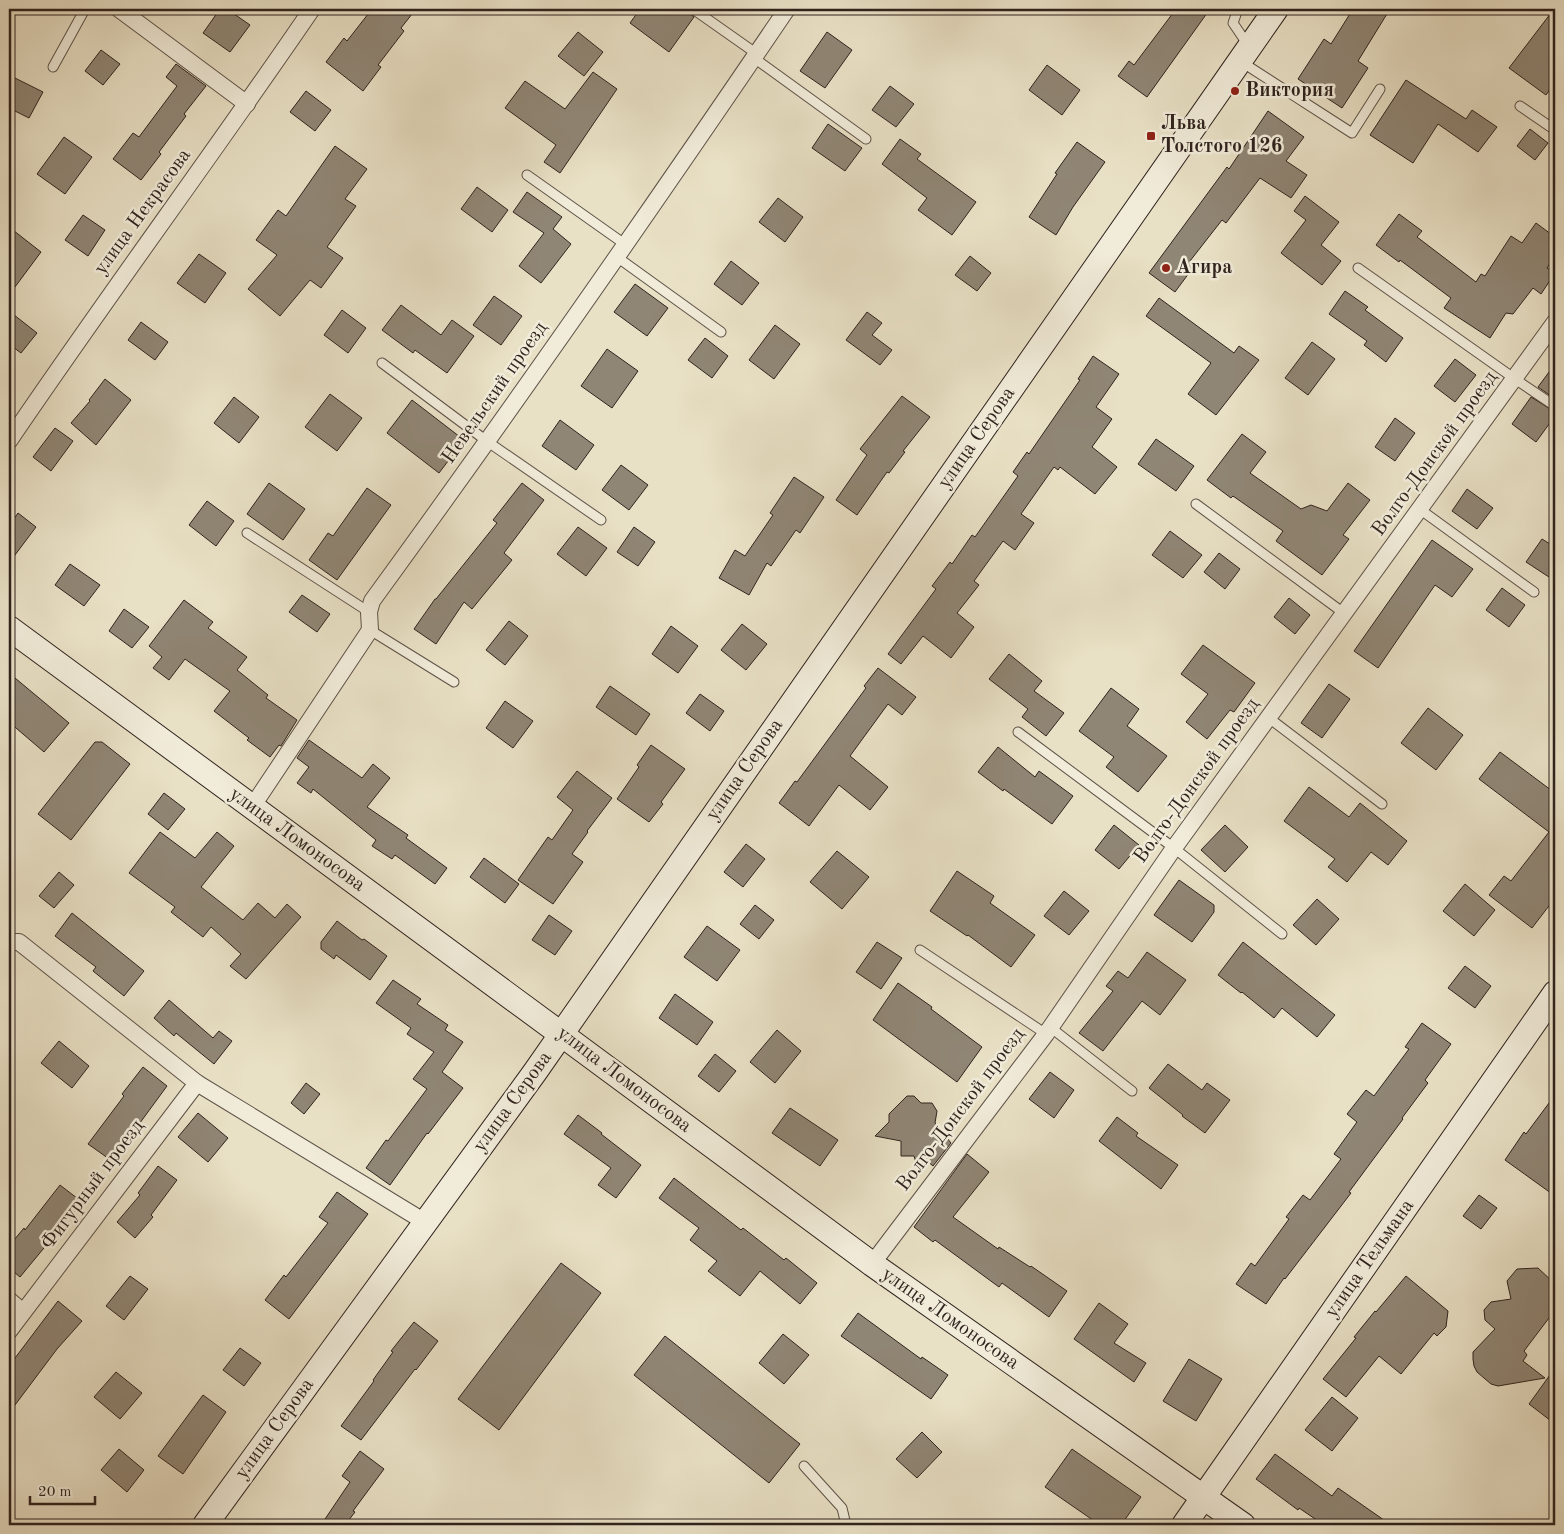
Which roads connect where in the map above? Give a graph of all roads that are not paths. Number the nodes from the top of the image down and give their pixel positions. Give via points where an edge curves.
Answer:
1 (85, 9) edge
2 (119, 9) edge
3 (312, 9) edge
4 (693, 9) edge
5 (787, 9) edge
6 (1238, 9) edge
7 (1276, 9) edge
8 (1245, 54) junction
9 (755, 56) junction
10 (53, 67) dead end
11 (1380, 89) dead end
12 (247, 104) junction
13 (1520, 106) dead end
14 (1555, 130) edge
15 (866, 139) dead end
16 (527, 175) dead end
17 (621, 251) junction
18 (1358, 268) dead end
19 (1555, 322) edge
20 (721, 332) dead end
21 (382, 363) dead end
22 (1515, 379) junction
23 (1555, 406) edge
24 (9, 440) edge
25 (488, 442) junction
26 (1196, 504) dead end
27 (1421, 510) junction
28 (601, 520) dead end
29 (247, 532) dead end
30 (1534, 592) dead end
31 (369, 612) junction
32 (1345, 614) junction
33 (9, 628) edge
34 (370, 630) junction
35 (454, 682) dead end
36 (1269, 718) junction
37 (1018, 732) dead end
38 (1382, 804) dead end
39 (252, 807) junction
40 (1174, 848) junction
41 (1282, 934) dead end
42 (9, 942) edge
43 (920, 950) dead end
44 (1555, 993) edge
45 (1048, 1030) junction
46 (562, 1034) junction
47 (197, 1083) junction
48 (1132, 1091) dead end
49 (425, 1222) junction
50 (872, 1264) junction
51 (9, 1300) edge
52 (23, 1312) junction
53 (9, 1331) edge
54 (804, 1466) dead end
55 (1204, 1497) junction
56 (205, 1525) edge
57 (846, 1525) edge
58 (1184, 1525) edge
59 (1243, 1525) edge

1 - 10 lane
2 - 12 street
3 - 12 street, улица Некрасова
4 - 9 lane
5 - 9 street, Невельский проезд
6 - 8 lane via 1233,23
7 - 8 street, улица Серова
8 - 11 lane via 1352,133
8 - 46 street, улица Серова
9 - 15 lane
9 - 17 street, Невельский проезд
12 - 24 street, улица Некрасова
13 - 14 lane
16 - 17 lane
17 - 20 lane
17 - 25 street, Невельский проезд
18 - 22 lane
19 - 22 street, Волго-Донской проезд
21 - 25 lane
22 - 23 lane
22 - 27 street, Волго-Донской проезд
25 - 28 lane
25 - 31 street, Невельский проезд via 372,601
26 - 32 lane
27 - 30 lane
27 - 32 street, Волго-Донской проезд
29 - 31 lane
31 - 34 street, Невельский проезд
32 - 36 street, Волго-Донской проезд
33 - 39 street, улица Ломоносова
34 - 35 lane
34 - 39 street
36 - 38 lane
36 - 40 street, Волго-Донской проезд
37 - 40 lane
39 - 46 street, улица Ломоносова
40 - 41 lane
40 - 45 street, Волго-Донской проезд
42 - 47 street via 18,942
43 - 45 lane
44 - 55 street, улица Тельмана
45 - 48 lane
45 - 50 street, Волго-Донской проезд
46 - 49 street, улица Серова
46 - 50 street, улица Ломоносова
47 - 49 street
47 - 52 street, Фигурный проезд
49 - 56 street, улица Серова
50 - 55 street, улица Ломоносова
51 - 52 street
52 - 53 street, Фигурный проезд
54 - 57 lane via 842,1508
55 - 58 street, улица Тельмана
55 - 59 street, улица Ломоносова

